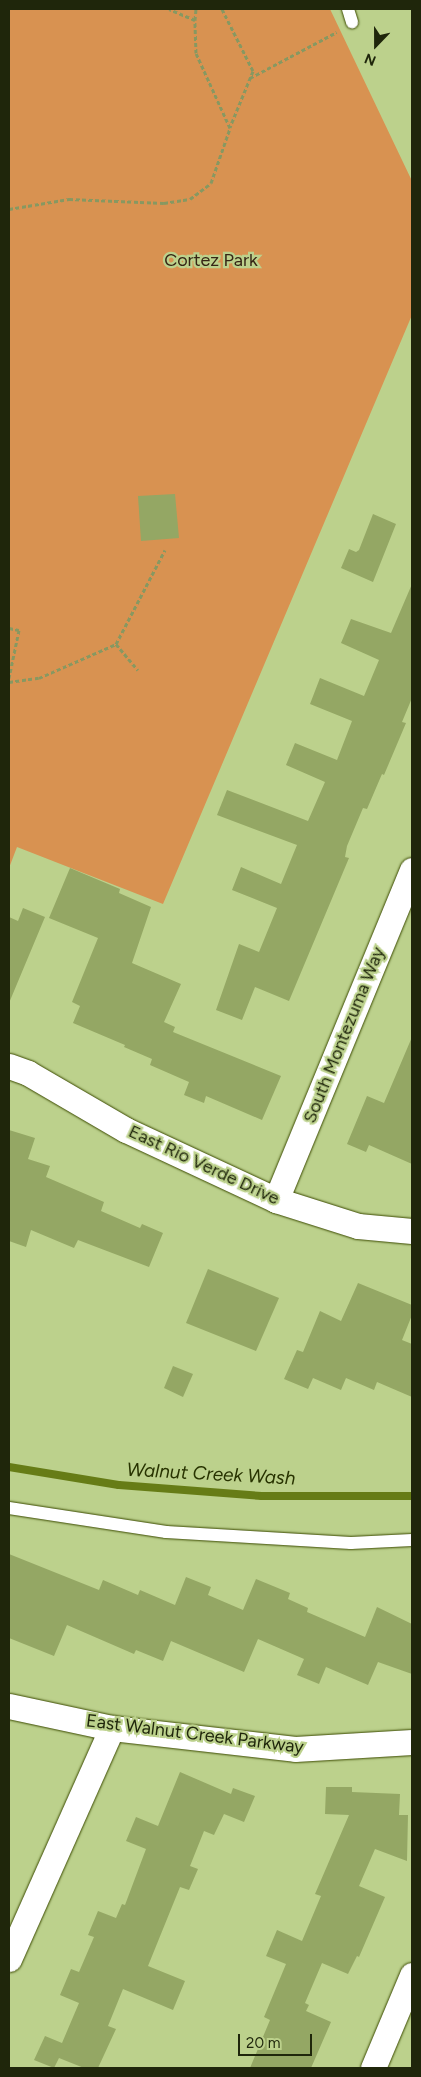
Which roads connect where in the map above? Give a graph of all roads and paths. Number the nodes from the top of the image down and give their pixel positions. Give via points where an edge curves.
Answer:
1 (168, 9) edge
2 (196, 9) edge
3 (222, 9) edge
4 (348, 9) edge
5 (195, 20) junction
6 (352, 22) dead end
7 (340, 30) dead end
8 (250, 79) junction
9 (230, 128) junction
10 (9, 209) edge
11 (164, 550) dead end
12 (9, 628) edge
13 (116, 644) junction
14 (138, 670) dead end
15 (9, 680) edge
16 (412, 870) edge
17 (9, 1066) edge
18 (276, 1200) junction
19 (412, 1231) edge
20 (9, 1508) edge
21 (412, 1540) edge
22 (9, 1706) edge
23 (112, 1728) junction
24 (412, 1742) edge
25 (9, 1959) edge
26 (412, 1975) edge
27 (373, 2068) edge

1 - 5 path
2 - 5 path
3 - 8 path via 253,71
4 - 6 lane
5 - 9 path via 196,53
7 - 8 path
8 - 9 path
9 - 10 path via 211,183 190,199 164,203 69,199
11 - 13 path
12 - 15 path via 19,630
13 - 14 path
13 - 15 path via 39,678
16 - 18 street, South Montezuma Way
17 - 18 street, East Rio Verde Drive via 28,1072 126,1130
18 - 19 street, East Rio Verde Drive via 358,1226
20 - 21 lane via 166,1532 351,1543
22 - 23 street, East Walnut Creek Parkway
23 - 24 street, East Walnut Creek Parkway via 295,1749
23 - 25 street
26 - 27 street

